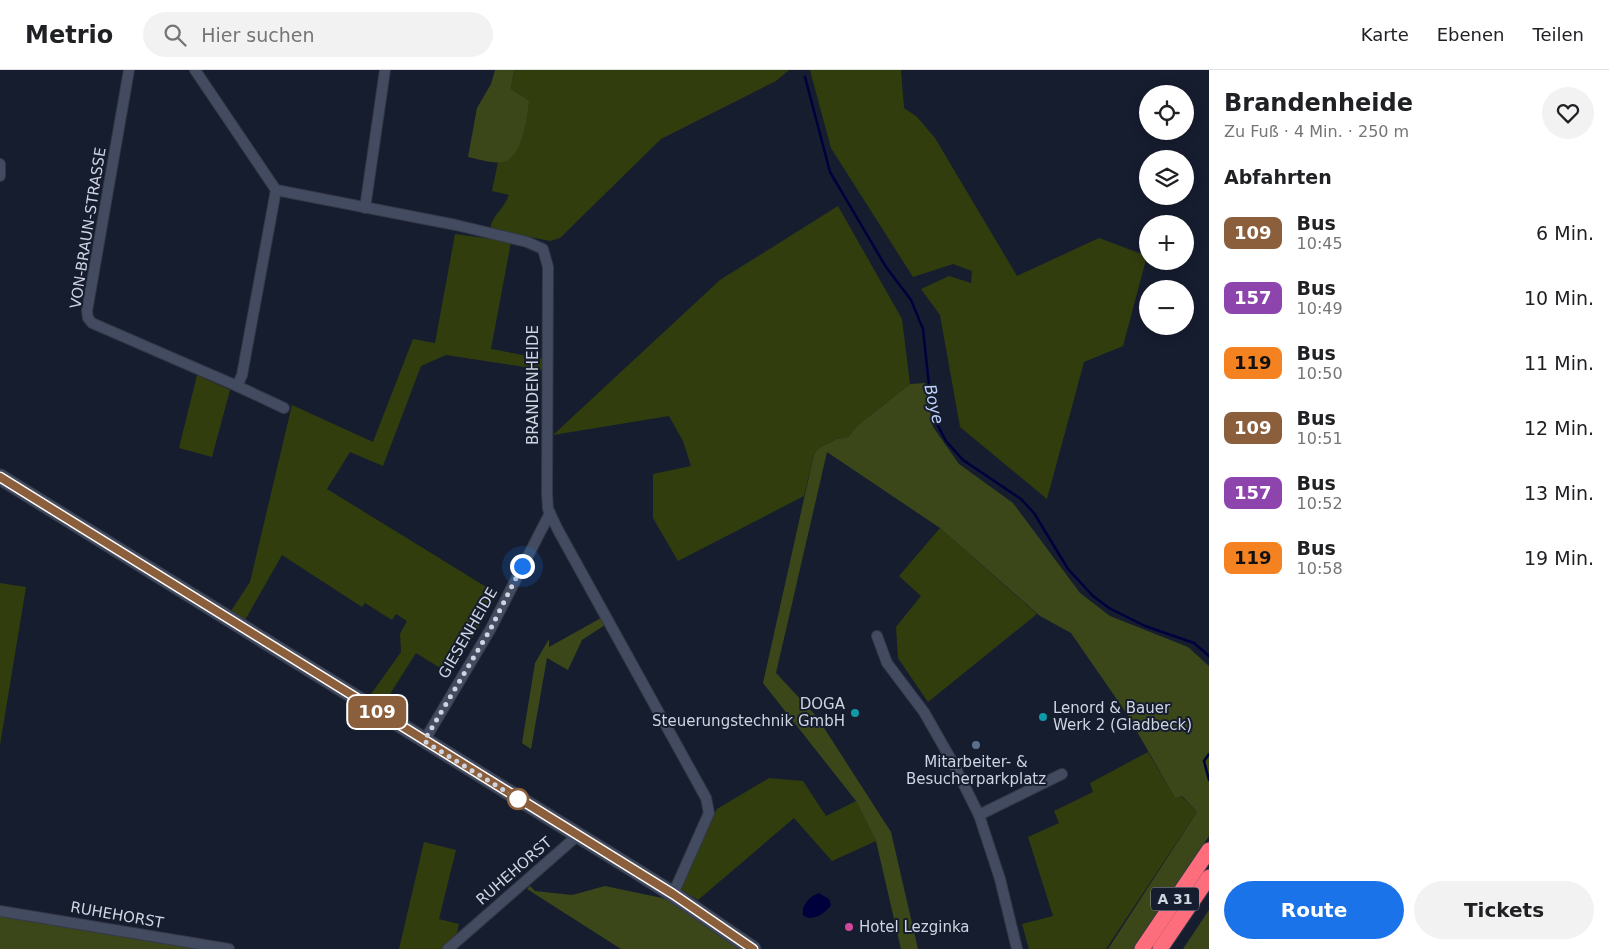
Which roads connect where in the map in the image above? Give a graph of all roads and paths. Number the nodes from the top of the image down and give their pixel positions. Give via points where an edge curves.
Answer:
1 (129, 70) edge
2 (194, 70) edge
3 (386, 70) edge
4 (0, 164) edge
5 (0, 176) edge
6 (276, 190) junction
7 (365, 208) junction
8 (237, 386) junction
9 (284, 408) dead end
10 (0, 477) edge
11 (550, 513) junction
12 (877, 636) dead end
13 (424, 741) junction
14 (1062, 774) dead end
15 (978, 815) junction
16 (576, 836) junction
17 (1209, 850) edge
18 (1209, 877) edge
19 (673, 894) junction
20 (0, 911) edge
21 (229, 949) edge
22 (448, 949) edge
23 (753, 949) edge
24 (1017, 949) edge
25 (1142, 949) edge
26 (1160, 949) edge

1 - 8 street, VON-BRAUN-STRASSE via 88,318 100,328
2 - 6 street
3 - 7 street
4 - 5 street
6 - 7 street, BRANDENHEIDE
6 - 8 street via 242,375
7 - 11 street, BRANDENHEIDE via 465,227 543,249 548,267 546,493
8 - 9 street, VON-BRAUN-STRASSE
10 - 13 street
11 - 13 street, GIESENHEIDE via 490,630
11 - 19 street, BRANDENHEIDE via 706,798 709,813
12 - 15 street via 887,663 924,712
13 - 16 street
14 - 15 street
15 - 24 street via 1000,879
16 - 19 street
16 - 22 street, RUHEHORST
17 - 25 highway, A 31
18 - 26 highway, A 31
19 - 23 street
20 - 21 street, RUHEHORST

